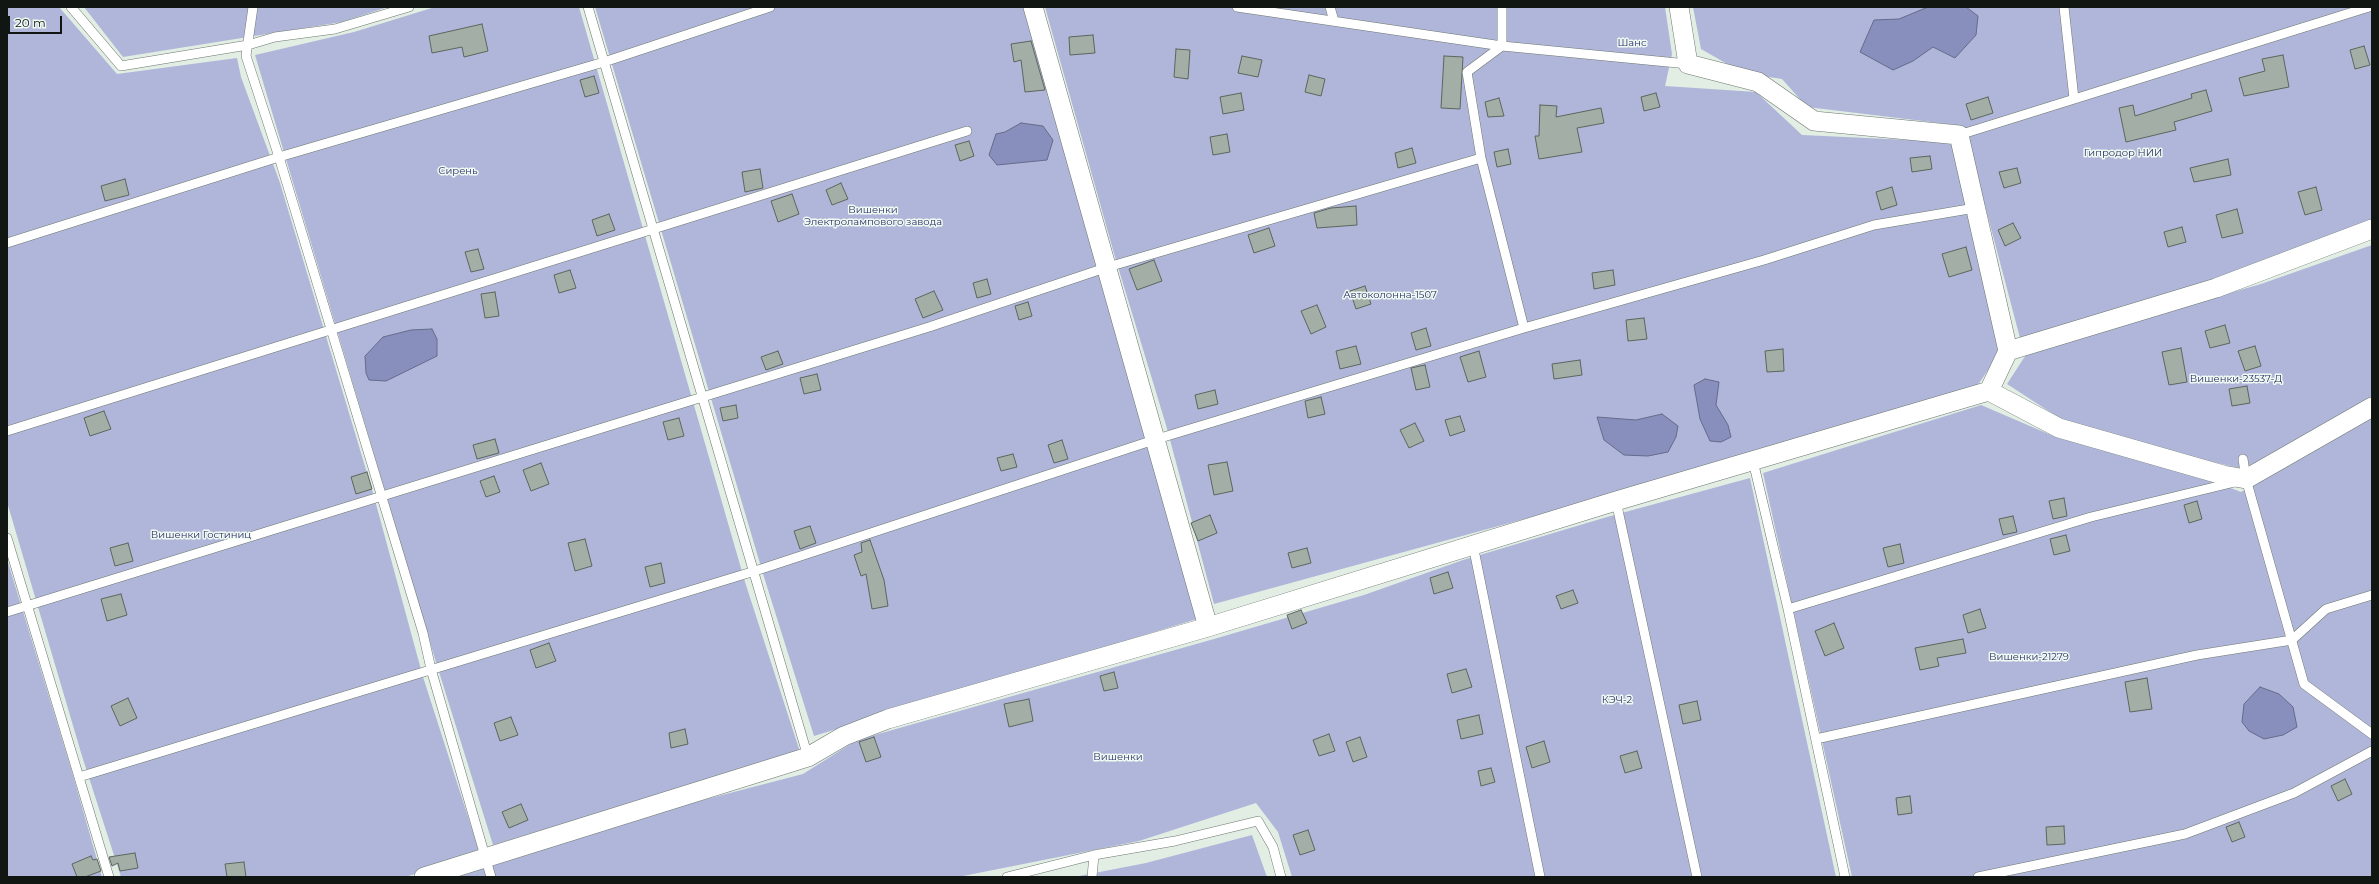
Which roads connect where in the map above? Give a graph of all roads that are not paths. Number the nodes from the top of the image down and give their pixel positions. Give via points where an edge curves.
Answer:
1 (71, 7) edge
2 (254, 7) edge
3 (409, 7) edge
4 (588, 7) edge
5 (770, 7) edge
6 (1033, 7) edge
7 (1237, 7) edge
8 (1330, 7) edge
9 (1502, 7) edge
10 (1679, 7) edge
11 (2064, 7) edge
12 (2369, 7) edge
13 (1334, 21) junction
14 (248, 45) junction
15 (1502, 46) junction
16 (604, 62) junction
17 (1688, 64) junction
18 (2074, 99) junction
19 (967, 131) dead end
20 (1959, 135) junction
21 (279, 157) junction
22 (1481, 158) junction
23 (1975, 208) junction
24 (2372, 229) edge
25 (654, 230) junction
26 (7, 243) edge
27 (1108, 267) junction
28 (1524, 328) junction
29 (332, 331) junction
30 (2008, 351) junction
31 (1989, 392) junction
32 (703, 396) junction
33 (2372, 407) edge
34 (7, 431) edge
35 (1157, 438) junction
36 (2243, 459) dead end
37 (1753, 461) junction
38 (2246, 479) junction
39 (382, 497) junction
40 (1616, 501) junction
41 (7, 538) edge
42 (1473, 545) junction
43 (755, 571) junction
44 (2372, 595) edge
45 (27, 606) junction
46 (1788, 609) junction
47 (7, 612) edge
48 (1208, 627) junction
49 (2292, 640) junction
50 (431, 669) junction
51 (2372, 734) edge
52 (1816, 739) junction
53 (2372, 751) edge
54 (808, 757) junction
55 (79, 777) junction
56 (1094, 855) junction
57 (486, 857) junction
58 (109, 877) edge
59 (424, 877) edge
60 (490, 877) edge
61 (1006, 877) edge
62 (1092, 877) edge
63 (1281, 877) edge
64 (1540, 877) edge
65 (1697, 877) edge
66 (1845, 877) edge
67 (1978, 877) edge

1 - 14 lane via 121,66
2 - 14 lane
3 - 14 lane via 335,29 275,37
4 - 16 lane
5 - 16 lane
6 - 27 street
7 - 13 lane
8 - 13 lane
9 - 15 lane
10 - 17 street
11 - 18 lane
12 - 18 lane
13 - 15 lane
14 - 21 lane via 246,56
15 - 17 lane
15 - 22 lane via 1467,72
16 - 21 lane
16 - 25 lane
17 - 20 street via 1758,82 1814,121
18 - 20 lane
19 - 25 lane
20 - 23 street
21 - 26 lane
21 - 29 lane
22 - 27 lane
22 - 28 lane
23 - 28 lane via 1874,225 1764,260
23 - 30 street
24 - 30 street via 2216,288
25 - 29 lane
25 - 32 lane
27 - 32 lane via 928,327
27 - 35 street
28 - 35 lane
29 - 34 lane
29 - 39 lane
30 - 31 street
31 - 37 street
31 - 38 street via 2059,428 2201,469
32 - 39 lane
32 - 43 lane
33 - 38 street
35 - 43 lane
35 - 48 street
36 - 38 lane
37 - 40 street
37 - 46 lane
38 - 46 lane via 2091,517
38 - 49 lane
39 - 45 lane
39 - 50 lane via 423,633
40 - 42 street
40 - 65 lane
41 - 45 lane
42 - 48 street
42 - 64 lane
43 - 50 lane
43 - 54 lane
44 - 49 lane via 2326,609
45 - 47 lane
45 - 55 lane
46 - 52 lane
48 - 54 street via 888,719 844,736
49 - 51 lane via 2304,684
49 - 52 lane via 2197,655
50 - 55 lane
50 - 57 lane
52 - 66 lane
53 - 67 lane via 2294,793 2185,834
54 - 57 street
55 - 58 lane
56 - 61 lane
56 - 62 lane
56 - 63 lane via 1175,841 1258,821 1273,847
57 - 59 street
57 - 60 lane

